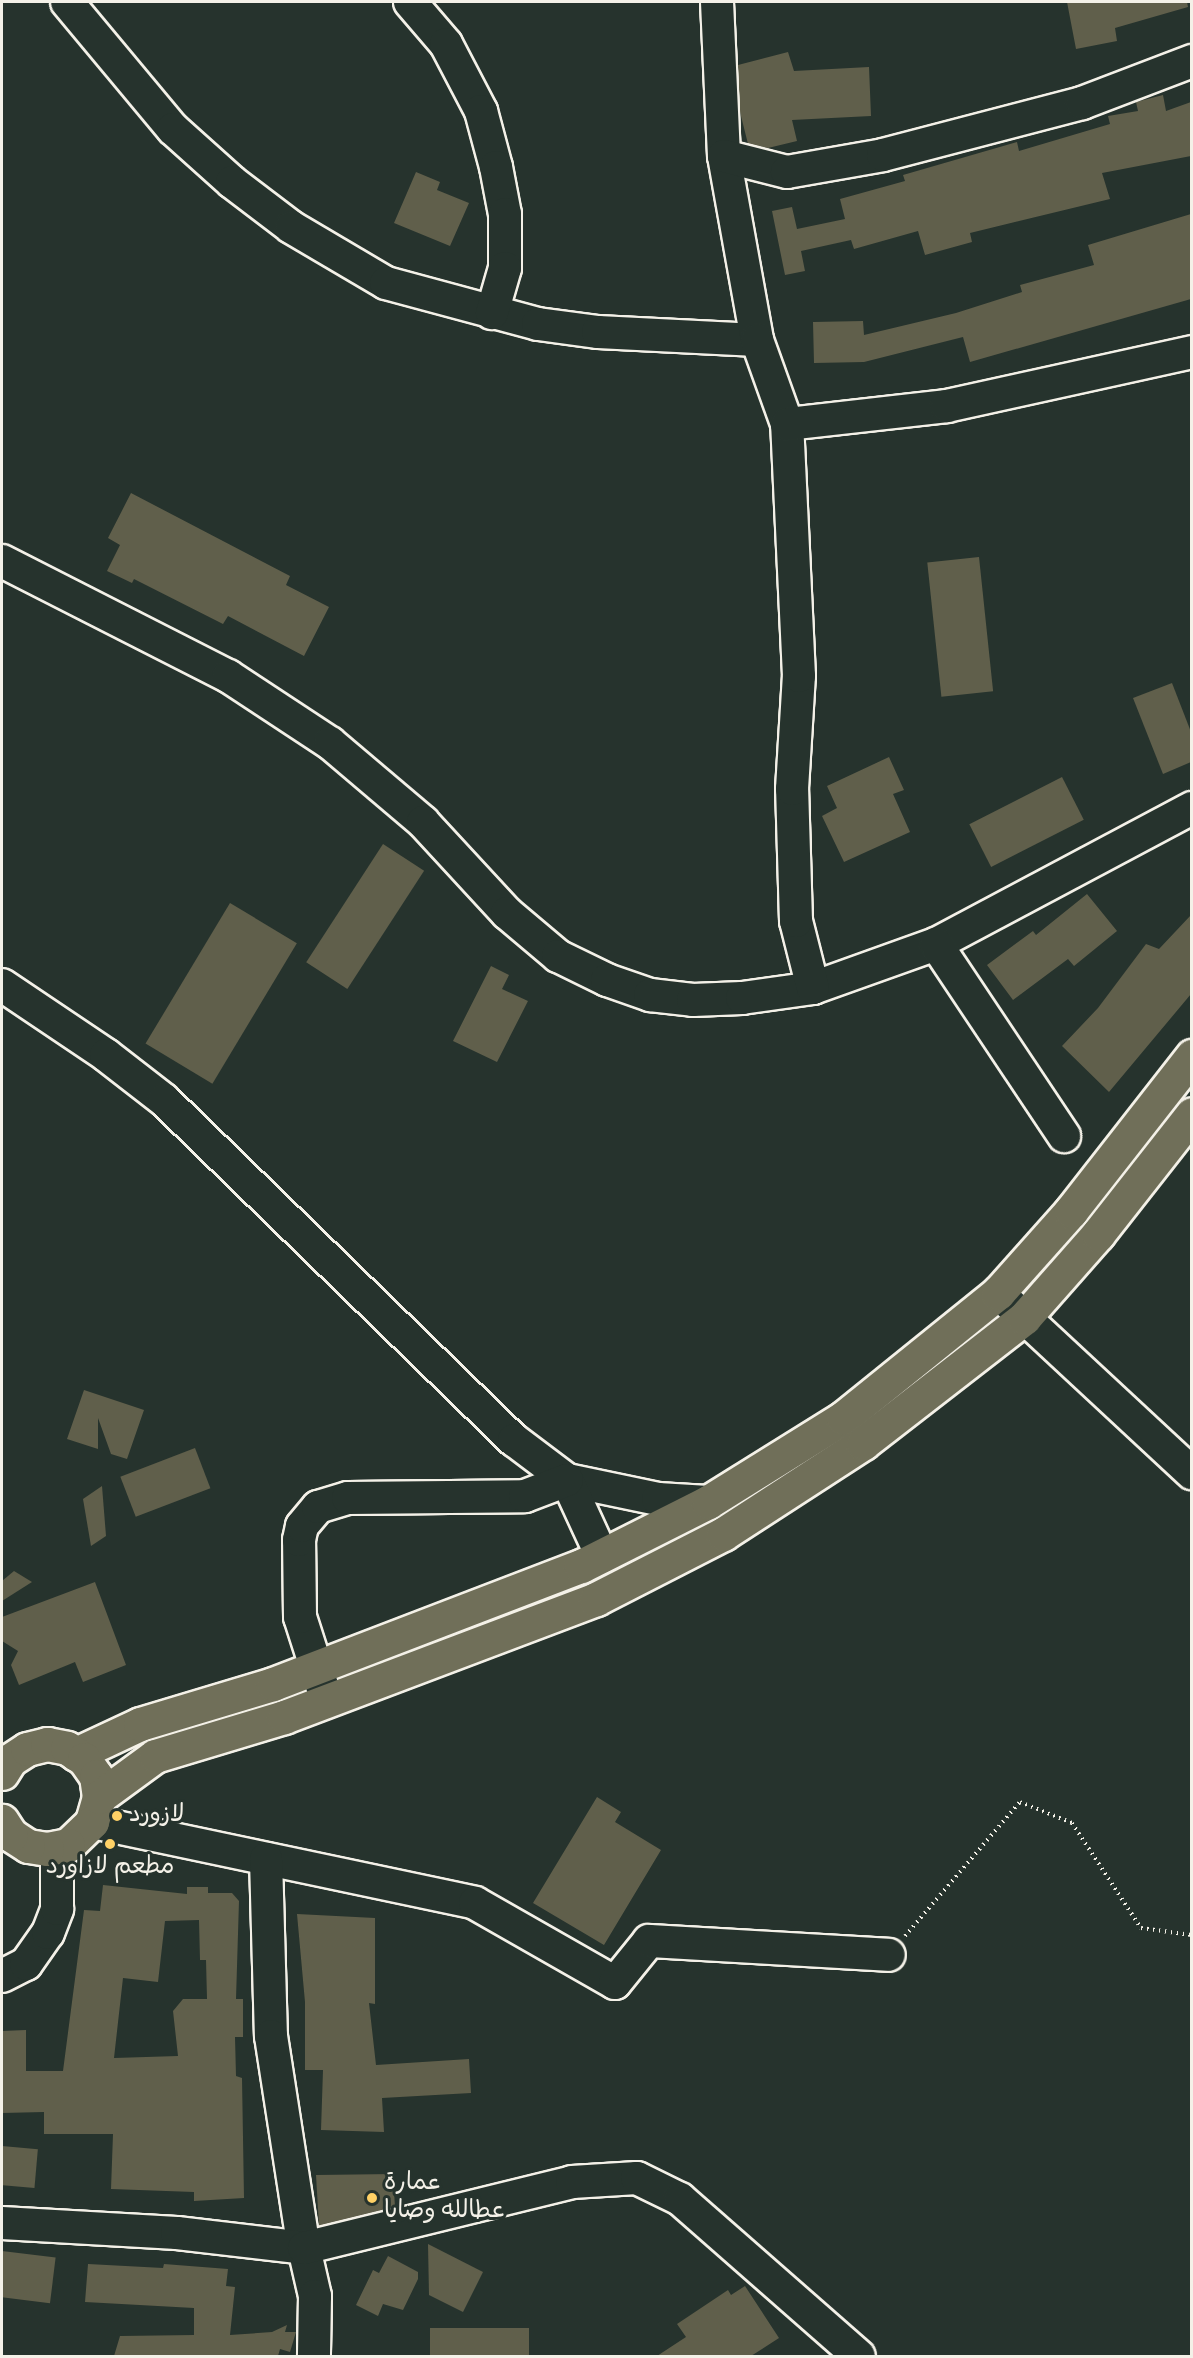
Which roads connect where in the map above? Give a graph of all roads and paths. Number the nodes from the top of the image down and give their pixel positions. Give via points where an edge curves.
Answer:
1 (67, 2) edge
2 (410, 2) edge
3 (717, 2) edge
4 (1191, 61) edge
5 (724, 156) junction
6 (492, 313) junction
7 (757, 340) junction
8 (1191, 352) edge
9 (788, 424) junction
10 (2, 561) edge
11 (1191, 808) edge
12 (936, 944) junction
13 (2, 985) edge
14 (813, 988) junction
15 (1191, 1056) edge
16 (1191, 1114) edge
17 (1064, 1136) dead end
18 (998, 1293) junction
19 (1024, 1318) junction
20 (1191, 1473) edge
21 (567, 1480) junction
22 (708, 1502) junction
23 (602, 1556) junction
24 (316, 1668) junction
25 (327, 1701) junction
26 (76, 1754) junction
27 (6, 1758) edge
28 (96, 1809) junction
29 (4, 1829) edge
30 (57, 1848) junction
31 (266, 1859) junction
32 (1191, 1935) edge
33 (889, 1955) joint
34 (2, 1976) edge
35 (2, 2223) edge
36 (304, 2248) junction
37 (846, 2353) edge
38 (314, 2356) edge

1 - 6 street via 173,129 232,182 291,227 386,283
2 - 6 street via 446,44 482,111 505,214 505,268
3 - 5 street
4 - 5 street via 1082,103 883,154 787,172
5 - 7 street
6 - 7 street via 598,332
7 - 9 street
8 - 9 street via 947,406
9 - 14 street via 800,676 792,789 796,921
10 - 14 street via 228,676 330,743 423,822 507,913 558,956 607,980 661,996 693,1000 742,998
11 - 12 street
12 - 14 street
12 - 17 street
13 - 21 street via 106,1055 164,1100 514,1440
15 - 18 main road via 1071,1211
16 - 19 main road via 1098,1234
18 - 19 street
18 - 22 main road via 843,1418
19 - 20 street
19 - 25 main road via 863,1443 723,1534 596,1599
21 - 22 street via 658,1499
21 - 23 street
21 - 24 street via 525,1496 348,1498 318,1507 302,1526 299,1540 300,1617
22 - 23 main road
23 - 24 main road
24 - 25 street
24 - 26 main road via 140,1724
25 - 28 main road via 154,1756
26 - 27 main road via 47,1744
26 - 28 main road via 96,1776
28 - 30 main road via 85,1833
28 - 31 street
29 - 30 main road via 28,1846
30 - 34 street via 57,1909 48,1933 26,1964
31 - 33 street via 475,1903 615,1983 649,1941
31 - 36 street via 271,2036
32 - 33 path via 1141,1928 1072,1823 1020,1802
35 - 36 street via 177,2233
36 - 37 street via 572,2182 637,2178 680,2199
36 - 38 street via 315,2296

